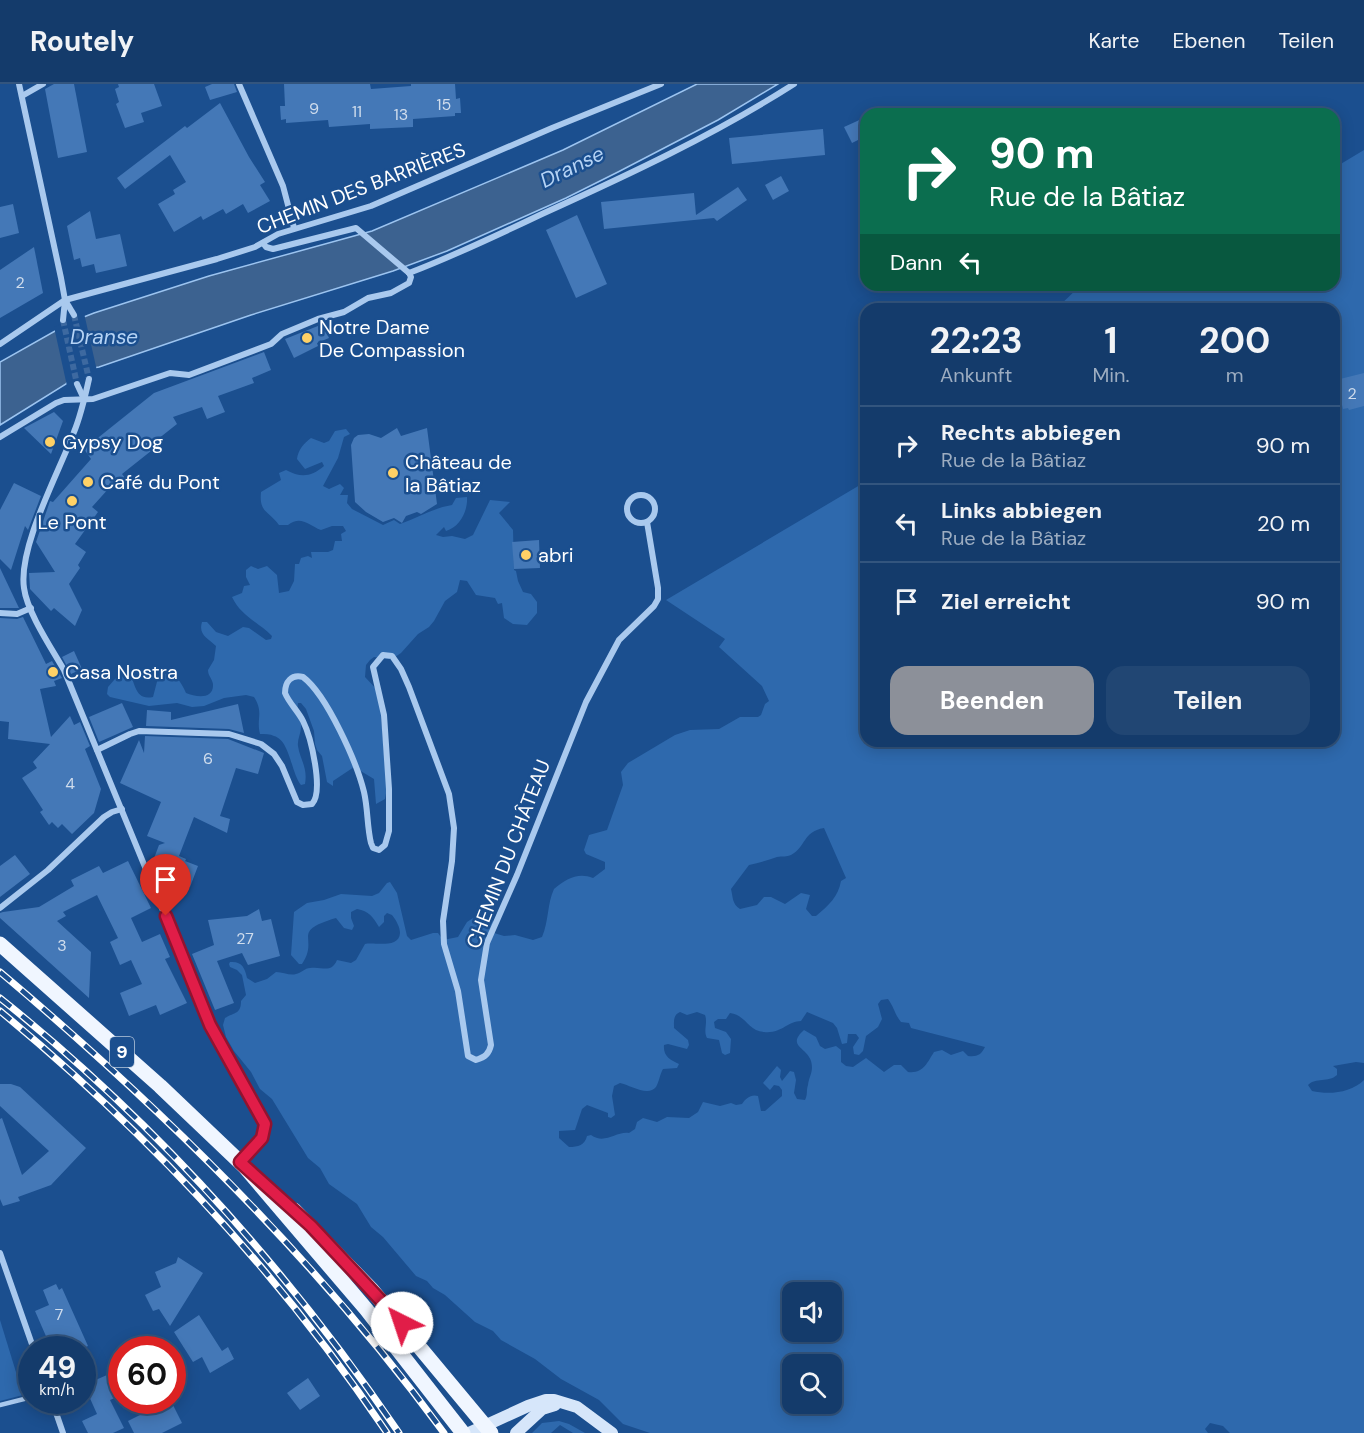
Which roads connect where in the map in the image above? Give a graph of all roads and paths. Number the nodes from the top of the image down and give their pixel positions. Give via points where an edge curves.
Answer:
1 (19, 84) edge
2 (43, 84) edge
3 (239, 84) edge
4 (661, 84) edge
5 (794, 84) edge
6 (22, 96) junction
7 (294, 228) junction
8 (263, 243) junction
9 (409, 273) junction
10 (65, 300) junction
11 (74, 315) tunnel mouth
12 (63, 320) tunnel mouth
13 (0, 344) edge
14 (89, 379) tunnel mouth
15 (77, 384) tunnel mouth
16 (84, 399) junction
17 (0, 437) edge
18 (647, 522) junction
19 (31, 608) junction
20 (0, 613) edge
21 (97, 750) junction
22 (122, 809) junction
23 (0, 908) edge
24 (0, 944) edge
25 (242, 1164) junction
26 (0, 1253) edge
27 (29, 1336) edge
28 (18, 1400) edge
29 (0, 1405) edge
30 (56, 1414) edge
31 (585, 1414) junction
32 (488, 1429) edge
33 (63, 1433) edge
34 (463, 1433) edge
35 (469, 1433) edge
36 (516, 1433) edge
37 (612, 1433) edge

1 - 6 street
2 - 6 street
3 - 7 street via 283,186
4 - 7 street, CHEMIN DES BARRIÈRES via 371,206
5 - 9 street via 692,142 581,197
6 - 10 street
7 - 8 street, CHEMIN DES BARRIÈRES
8 - 9 street via 273,249 356,228
8 - 10 street, CHEMIN DES BARRIÈRES
9 - 16 street via 411,279 405,286 282,334 270,344 189,375 170,373
10 - 11 street
10 - 12 street
10 - 13 street, CHEMIN DES BARRIÈRES
14 - 16 street
15 - 16 street
16 - 17 street via 56,403
16 - 19 street via 26,558 24,588
18 - 18 street, CHEMIN DU CHÂTEAU via 636,523 628,515 628,503 637,495 649,497 655,506 653,517
18 - 21 street, CHEMIN DU CHÂTEAU via 658,599 619,640 586,702 488,943 482,980 491,1045 483,1058 468,1056 458,991 444,944 454,828 449,794 405,678 392,656 383,656 374,667 384,716 389,789 388,831 385,845 379,850 371,843 364,792 354,761 318,693 303,677 290,678 285,693 303,722 310,743 317,787 312,804 297,802 282,766 267,747 236,736 139,731
19 - 20 street via 17,614
19 - 21 street via 64,670
21 - 22 street
22 - 23 street via 104,817
22 - 25 street via 210,1025 263,1118 262,1138
24 - 25 main road, 9
25 - 32 main road, 9 via 352,1268
25 - 34 main road, 9 via 366,1308
26 - 27 street
28 - 29 lane
30 - 33 street
31 - 32 street via 565,1402 546,1400
31 - 36 street via 568,1406 551,1405
31 - 37 street
32 - 35 street

